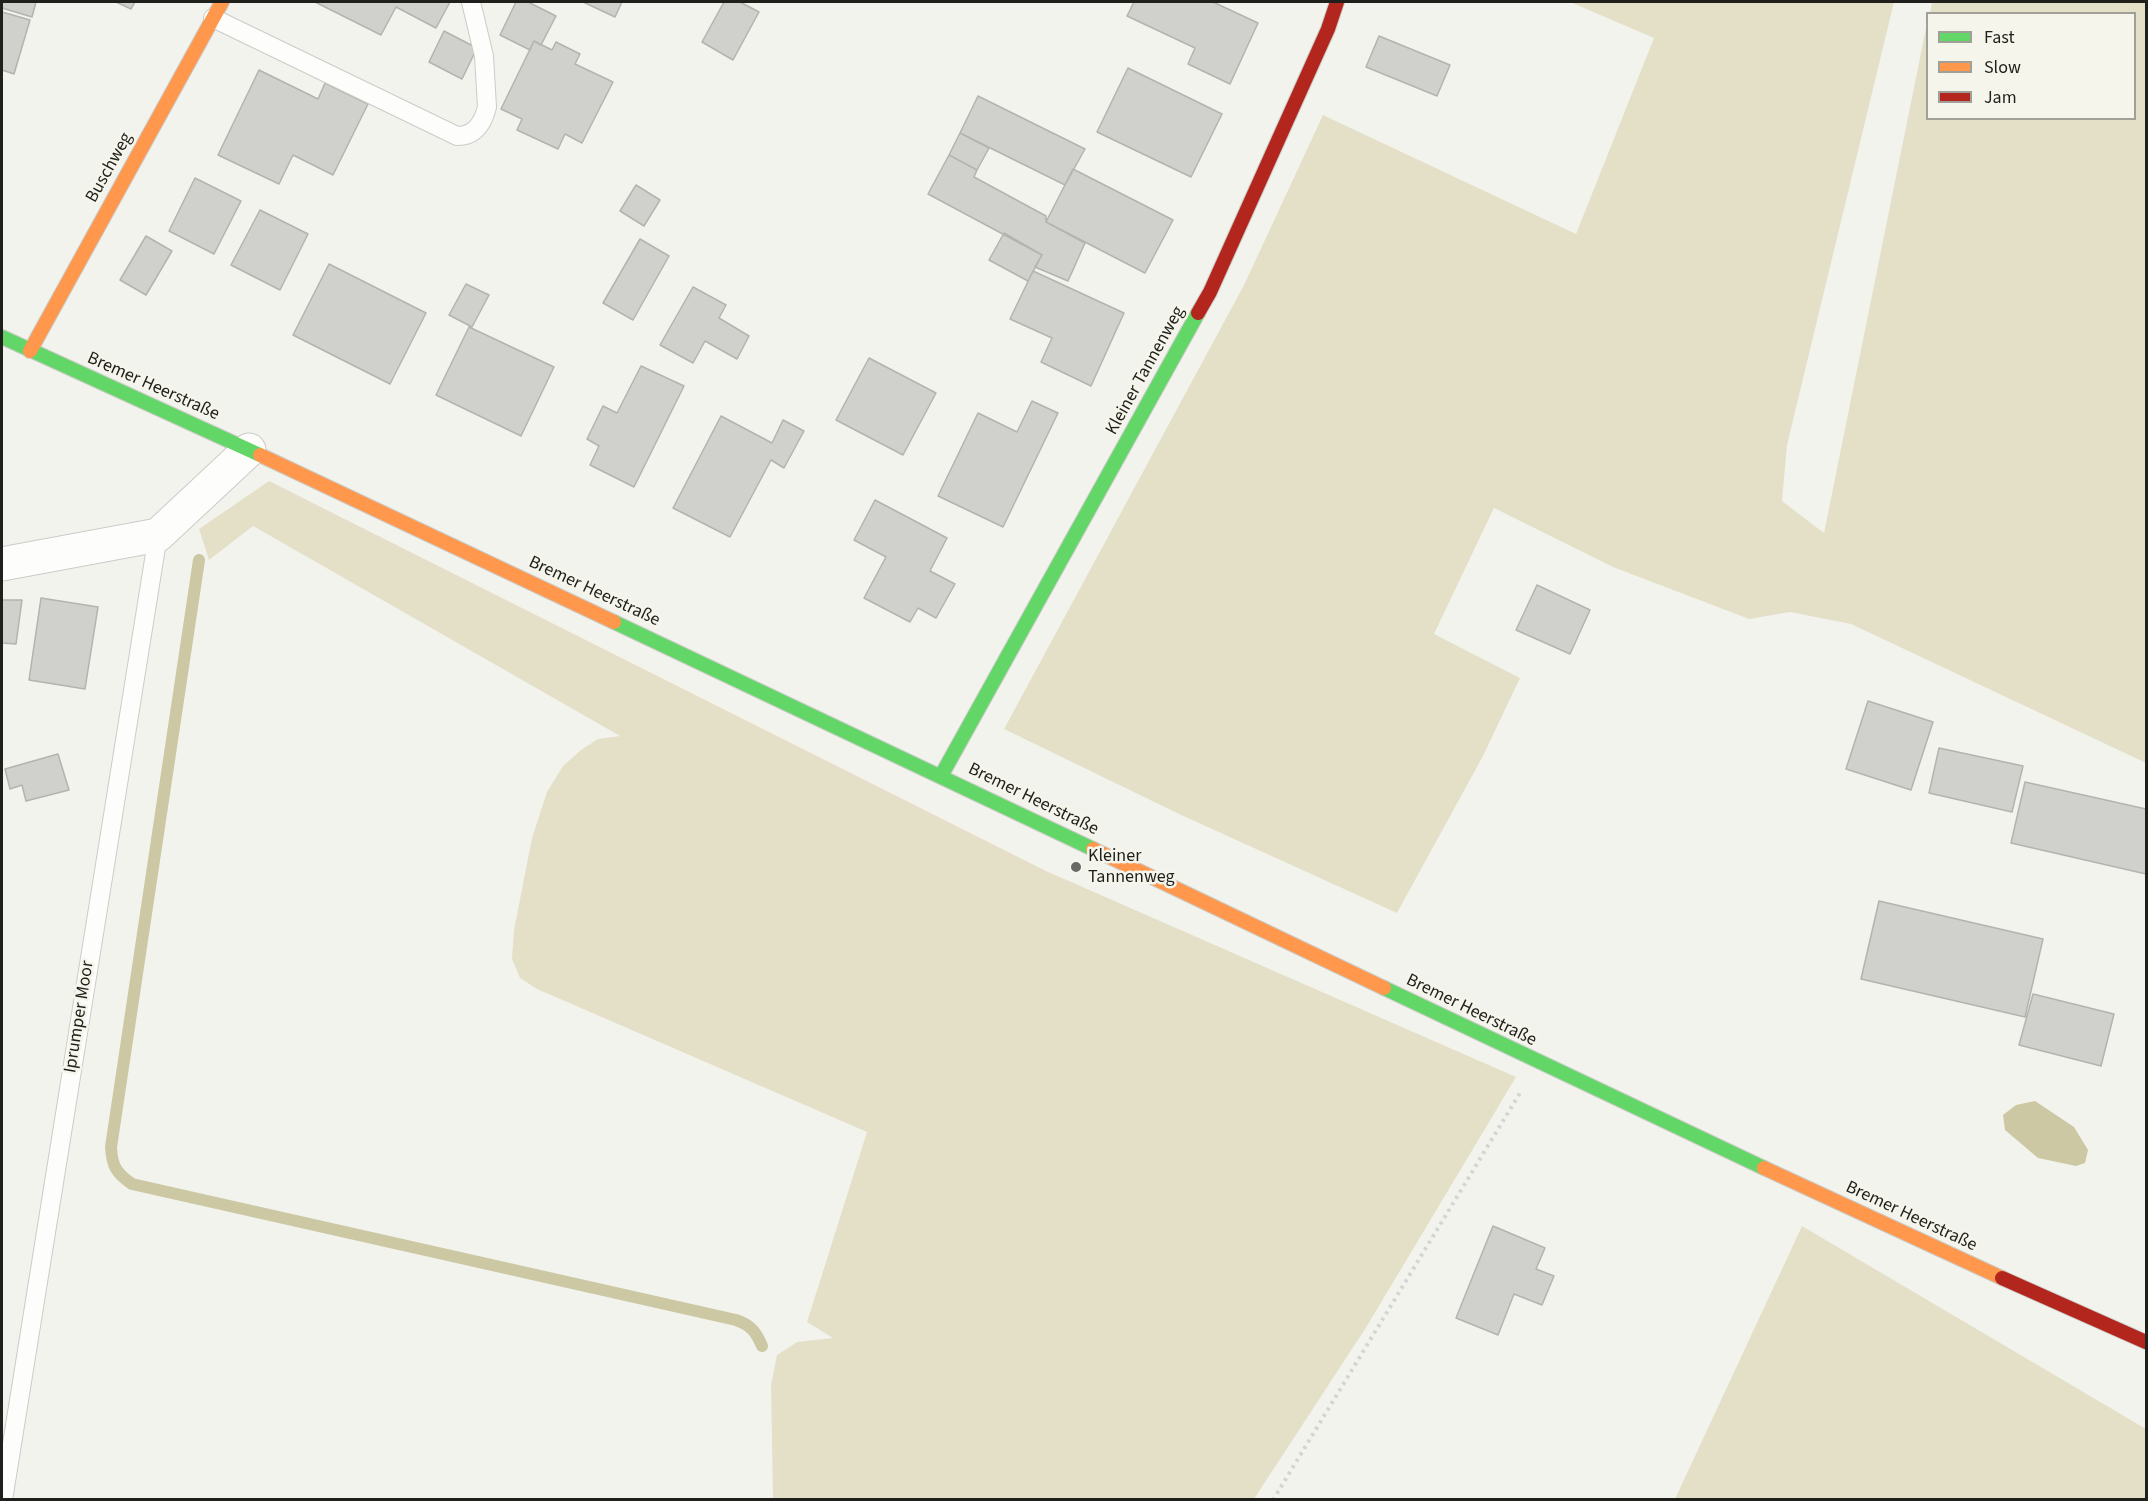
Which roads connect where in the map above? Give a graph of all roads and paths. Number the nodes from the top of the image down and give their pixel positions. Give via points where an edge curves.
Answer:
1 (222, 2) edge
2 (471, 2) edge
3 (1337, 2) edge
4 (213, 18) junction
5 (2, 337) edge
6 (30, 351) junction
7 (249, 450) junction
8 (158, 535) junction
9 (2, 564) edge
10 (941, 776) junction
11 (1538, 1063) junction
12 (2146, 1342) edge
13 (3, 1500) edge
14 (1273, 1500) edge

1 - 4 main road, Buschweg
2 - 4 lane via 484,56 487,107 474,132 467,136 458,136
3 - 10 main road, Kleiner Tannenweg via 1210,292
4 - 6 main road, Buschweg
5 - 6 main road, Bremer Heerstraße
6 - 7 main road, Bremer Heerstraße
7 - 8 street
7 - 10 main road, Bremer Heerstraße
8 - 9 street
8 - 13 lane, Iprumper Moor
10 - 11 main road, Bremer Heerstraße
11 - 12 main road, Bremer Heerstraße
11 - 14 path

